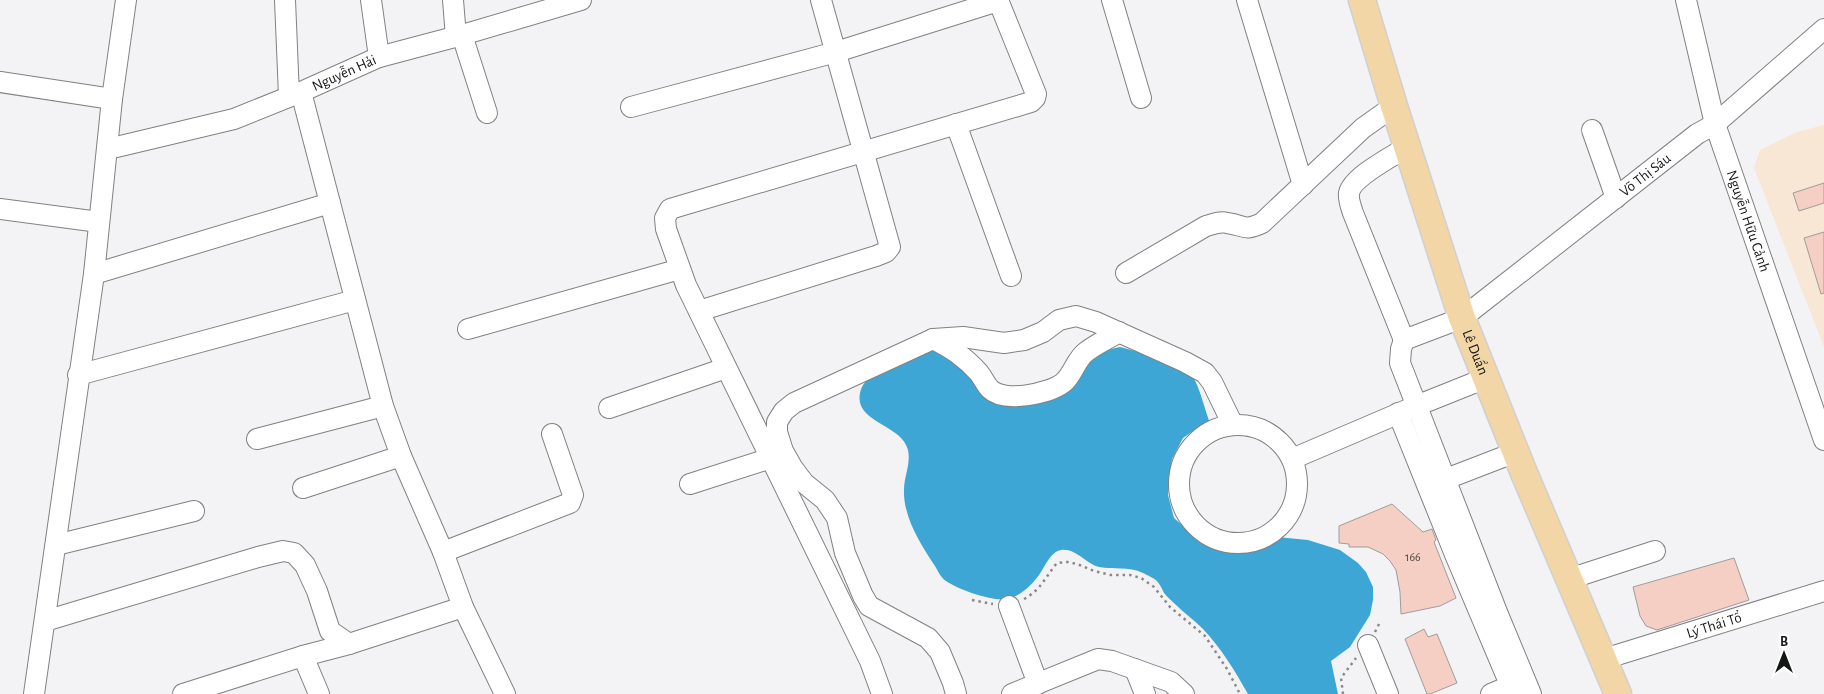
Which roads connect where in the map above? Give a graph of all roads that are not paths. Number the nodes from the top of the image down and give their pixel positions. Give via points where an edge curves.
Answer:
1 (126, 0) edge
2 (286, 0) edge
3 (371, 0) edge
4 (453, 0) edge
5 (581, 0) edge
6 (821, 0) edge
7 (1112, 0) edge
8 (1247, 0) edge
9 (1362, 0) edge
10 (1686, 0) edge
11 (998, 1) edge
12 (547, 5) edge
13 (1824, 29) edge
14 (459, 36) junction
15 (836, 52) junction
16 (379, 57) junction
17 (0, 82) edge
18 (295, 94) junction
19 (1141, 98) dead end
20 (112, 99) junction
21 (1394, 106) junction
22 (631, 107) dead end
23 (487, 113) dead end
24 (956, 124) junction
25 (1715, 124) junction
26 (1592, 130) dead end
27 (1407, 147) junction
28 (108, 149) junction
29 (864, 151) junction
30 (1303, 185) junction
31 (1616, 198) junction
32 (330, 203) junction
33 (0, 210) edge
34 (100, 222) junction
35 (680, 268) junction
36 (1126, 273) dead end
37 (94, 274) junction
38 (1011, 276) dead end
39 (355, 300) junction
40 (699, 311) junction
41 (1462, 318) junction
42 (468, 329) dead end
43 (1119, 332) junction
44 (933, 339) junction
45 (1404, 340) junction
46 (726, 368) junction
47 (78, 374) junction
48 (1486, 378) junction
49 (383, 406) junction
50 (1416, 406) junction
51 (609, 408) dead end
52 (1398, 413) junction
53 (1233, 425) junction
54 (552, 434) dead end
55 (257, 439) dead end
56 (1824, 440) edge
57 (1516, 452) junction
58 (401, 456) junction
59 (771, 458) junction
60 (1292, 458) junction
61 (1446, 479) junction
62 (690, 484) dead end
63 (303, 488) dead end
64 (194, 510) dead end
65 (56, 545) junction
66 (1655, 551) dead end
67 (443, 552) junction
68 (1570, 579) junction
69 (1824, 591) edge
70 (1009, 606) road end
71 (463, 607) junction
72 (1489, 615) junction
73 (45, 621) junction
74 (349, 644) junction
75 (1368, 645) dead end
76 (303, 656) junction
77 (1604, 659) junction
78 (1135, 669) junction
79 (1038, 684) junction
80 (1512, 690) edge
81 (34, 694) edge
82 (183, 694) edge
83 (319, 694) edge
84 (505, 694) edge
85 (882, 694) edge
86 (956, 694) edge
87 (1012, 694) edge
88 (1145, 694) edge
89 (1184, 694) edge
90 (1388, 694) edge
91 (1491, 694) edge
92 (1531, 694) edge
93 (1618, 694) edge

1 - 20 street
2 - 18 street
3 - 16 street
4 - 14 street
5 - 12 street, Nguyễn Hải
6 - 15 street
7 - 19 street
8 - 30 street
9 - 21 main road, Lê Duẩn
10 - 25 street, Nguyễn Hữu Cảnh
11 - 15 street
11 - 24 street via 1035,98 1031,102
12 - 14 street, Nguyễn Hải
13 - 25 street, Võ Thị Sáu
14 - 16 street, Nguyễn Hải
14 - 23 street
15 - 22 street
15 - 29 street
16 - 18 street, Nguyễn Hải
17 - 20 street
18 - 28 street, Nguyễn Hải via 234,119
18 - 32 street
20 - 28 street
21 - 27 main road, Lê Duẩn
21 - 30 street via 1364,128
24 - 29 street
24 - 38 street
25 - 31 street, Võ Thị Sáu via 1697,134
25 - 56 street, Nguyễn Hữu Cảnh
26 - 31 street
27 - 41 main road, Lê Duẩn
27 - 45 street via 1358,179 1349,196
28 - 34 street
29 - 35 street via 670,209 665,218 666,229
29 - 40 street via 889,240 888,250
30 - 36 street via 1262,223 1252,228 1227,222 1206,226
31 - 41 street, Võ Thị Sáu
32 - 37 street
32 - 39 street
33 - 34 street
34 - 37 street
35 - 40 street
35 - 42 street
37 - 47 street
39 - 47 street
39 - 49 street
40 - 46 street
41 - 45 street, Võ Thị Sáu
41 - 48 main road, Lê Duẩn
43 - 44 street via 1076,316 1059,320 1024,340 1004,343 963,337
43 - 44 street via 1084,353 1065,382 1036,393 1011,397 998,395 966,358
43 - 53 street via 1204,373 1212,382
44 - 86 street via 794,403 777,422 777,432 792,468 824,500 836,518 845,553 869,606 928,638 940,652
45 - 50 street via 1400,363
46 - 51 street
46 - 59 street
47 - 65 street
48 - 50 street
48 - 57 main road, Lê Duẩn
49 - 55 street
49 - 58 street
50 - 52 street
50 - 61 street
52 - 60 street
52 - 72 street
53 - 60 street via 1251,426 1268,433
53 - 60 street via 1214,430 1197,441 1182,466 1180,496 1187,514 1200,529 1218,539 1237,542 1257,539 1274,530 1288,515 1296,497 1297,477
54 - 67 street via 573,495 570,503
57 - 61 street
57 - 68 main road, Lê Duẩn
58 - 63 street
58 - 67 street
59 - 62 street
59 - 85 street via 870,661
61 - 72 street
64 - 65 street
65 - 73 street
66 - 68 street
67 - 71 street
68 - 77 main road, Lê Duẩn
69 - 77 street, Lý Thái Tổ
70 - 79 street
71 - 74 street
71 - 84 street
72 - 80 street
72 - 92 street
73 - 74 street via 258,556 283,552 294,553 305,565 330,631
73 - 81 street
74 - 76 street
75 - 90 street
76 - 82 street
76 - 83 street
77 - 93 main road, Lê Duẩn
78 - 79 street via 1098,659
78 - 88 street
78 - 89 street via 1171,682
79 - 87 street
80 - 91 street

